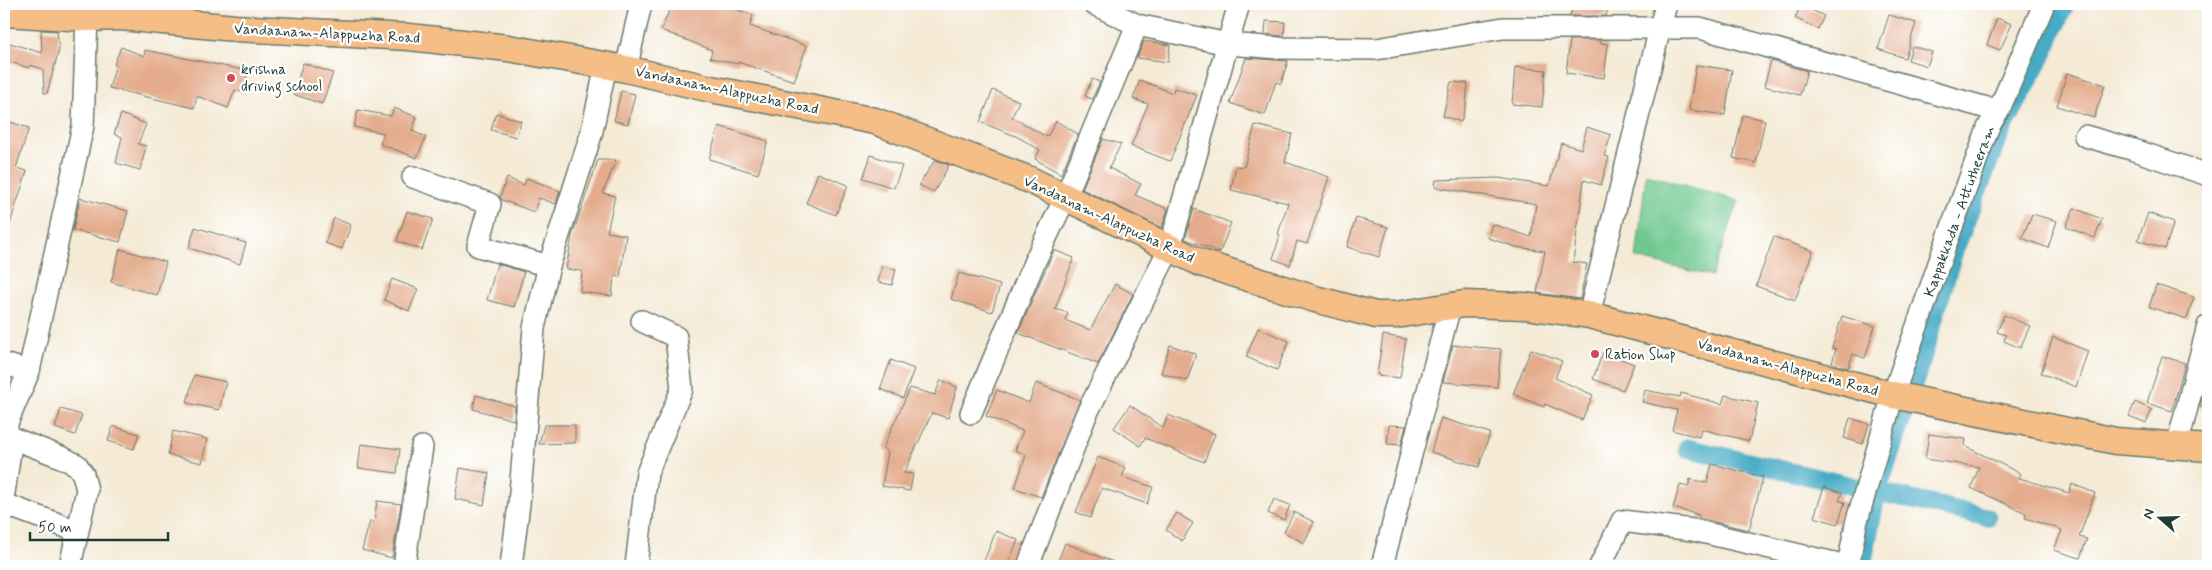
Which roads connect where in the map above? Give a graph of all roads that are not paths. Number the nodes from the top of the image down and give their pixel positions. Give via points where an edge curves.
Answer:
1 (641, 4) edge
2 (1094, 4) edge
3 (1239, 4) edge
4 (1666, 4) edge
5 (2044, 4) edge
6 (89, 11) edge
7 (4, 13) edge
8 (1137, 25) junction
9 (1661, 29) junction
10 (1228, 44) junction
11 (616, 67) junction
12 (1998, 111) junction
13 (2085, 136) dead end
14 (2208, 175) edge
15 (413, 177) dead end
16 (1065, 198) junction
17 (1170, 247) junction
18 (549, 266) junction
19 (1450, 306) junction
20 (1589, 315) junction
21 (642, 321) dead end
22 (2208, 326) edge
23 (4, 364) edge
24 (29, 371) junction
25 (1903, 397) junction
26 (971, 413) dead end
27 (12, 438) junction
28 (2177, 446) junction
29 (422, 447) dead end
30 (2208, 448) edge
31 (4, 494) edge
32 (4, 504) edge
33 (77, 531) junction
34 (70, 566) edge
35 (404, 566) edge
36 (511, 566) edge
37 (636, 566) edge
38 (1028, 566) edge
39 (1382, 566) edge
40 (1600, 566) edge
41 (1847, 566) edge

1 - 11 street
2 - 8 street
3 - 10 street
4 - 9 street
5 - 12 street, Kappakkada - Attutheeram
6 - 7 main road, Vandaanam-Alappuzha Road
6 - 11 main road, Vandaanam-Alappuzha Road via 235,28 409,37 508,48
6 - 24 street via 83,126
8 - 10 street
8 - 16 street
9 - 10 street via 1503,28 1376,49
9 - 12 street via 1700,28
9 - 20 street
10 - 17 street
11 - 16 main road, Vandaanam-Alappuzha Road via 875,121 1030,180
11 - 18 street
12 - 25 street, Kappakkada - Attutheeram via 1985,137
13 - 14 street
15 - 18 street via 490,204 478,246
16 - 17 main road, Vandaanam-Alappuzha Road
16 - 26 street
17 - 19 main road, Vandaanam-Alappuzha Road via 1210,266 1376,315 1396,316
17 - 38 street via 1086,415
18 - 36 street via 534,328
19 - 20 main road, Vandaanam-Alappuzha Road via 1525,306
19 - 39 street
20 - 25 main road, Vandaanam-Alappuzha Road
21 - 37 street via 676,337 682,389 647,473
22 - 28 street
23 - 24 street
24 - 27 street via 7,423 7,432
25 - 28 main road, Vandaanam-Alappuzha Road via 2116,441
25 - 41 street, Kappakkada - Attutheeram via 1869,480
27 - 31 street
27 - 33 street via 77,465 83,474 86,490
28 - 30 main road, Vandaanam-Alappuzha Road
29 - 35 street
32 - 33 street
33 - 34 street
40 - 41 street via 1622,520 1693,530

